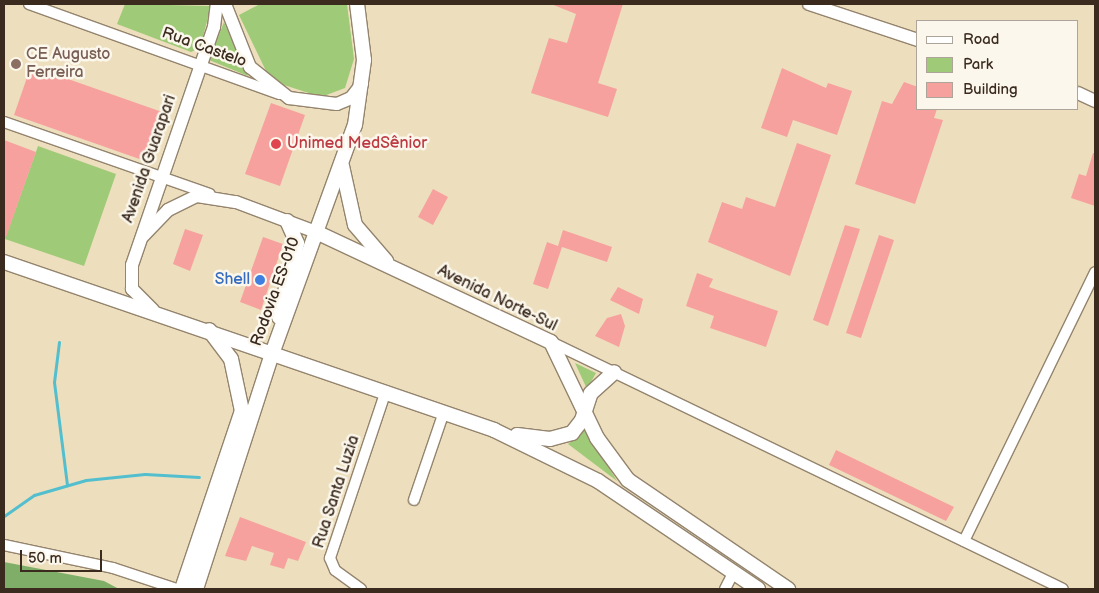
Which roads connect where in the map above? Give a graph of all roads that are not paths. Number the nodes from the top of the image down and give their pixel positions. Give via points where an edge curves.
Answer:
1 (28, 4) edge
2 (217, 4) edge
3 (225, 4) edge
4 (357, 4) edge
5 (809, 4) edge
6 (916, 39) edge
7 (201, 64) junction
8 (364, 82) junction
9 (1079, 93) edge
10 (289, 98) junction
11 (1095, 101) edge
12 (4, 122) edge
13 (342, 160) junction
14 (160, 178) junction
15 (236, 202) junction
16 (287, 221) junction
17 (316, 232) junction
18 (139, 239) junction
19 (4, 262) edge
20 (394, 268) junction
21 (1095, 272) edge
22 (160, 314) junction
23 (282, 324) junction
24 (208, 330) junction
25 (551, 342) junction
26 (273, 351) junction
27 (614, 372) junction
28 (386, 391) junction
29 (444, 412) junction
30 (585, 413) junction
31 (494, 430) junction
32 (414, 500) dead end
33 (964, 541) junction
34 (4, 545) edge
35 (733, 573) junction
36 (177, 589) edge
37 (182, 589) edge
38 (196, 589) edge
39 (361, 589) edge
40 (724, 589) edge
41 (758, 589) edge
42 (788, 589) edge
43 (1063, 589) edge

1 - 7 street, Rua Castelo
2 - 7 street, Avenida Guarapari
3 - 10 street via 250,67
4 - 8 main road, Rodovia ES-010
5 - 6 street
7 - 10 street, Rua Castelo
7 - 14 street, Avenida Guarapari
8 - 10 street, Rua Castelo via 351,98 337,104
8 - 13 main road, Rodovia ES-010
9 - 11 street
12 - 14 street
13 - 17 main road, Rodovia ES-010
13 - 20 main road via 341,175 355,225
14 - 15 street
14 - 18 street, Avenida Guarapari
15 - 16 street, Avenida Norte-Sul
15 - 18 street, Avenida Norte-Sul via 189,198 168,210
16 - 17 street, Avenida Norte-Sul
16 - 23 main road via 297,243 278,311
17 - 20 main road, Avenida Norte-Sul
17 - 23 main road, Rodovia ES-010
18 - 22 street, Avenida Guarapari via 132,265 132,289 140,301
19 - 22 main road
20 - 25 main road, Avenida Norte-Sul
21 - 33 street
22 - 24 main road
23 - 26 main road, Rodovia ES-010
24 - 26 main road
24 - 37 main road, Rodovia ES-010 via 231,359 242,410
25 - 27 street
25 - 30 main road, Avenida Norte-Sul
26 - 28 main road
26 - 38 main road, Rodovia ES-010
27 - 30 main road via 591,393
27 - 33 street
28 - 29 main road
28 - 39 street, Rua Santa Luzia via 330,558 335,570
29 - 31 main road
29 - 32 street
30 - 31 main road via 572,433 558,438
30 - 42 main road, Avenida Norte-Sul via 605,452 628,480
31 - 35 main road via 598,481
33 - 43 street
34 - 36 street via 113,568
35 - 40 street
35 - 41 main road

